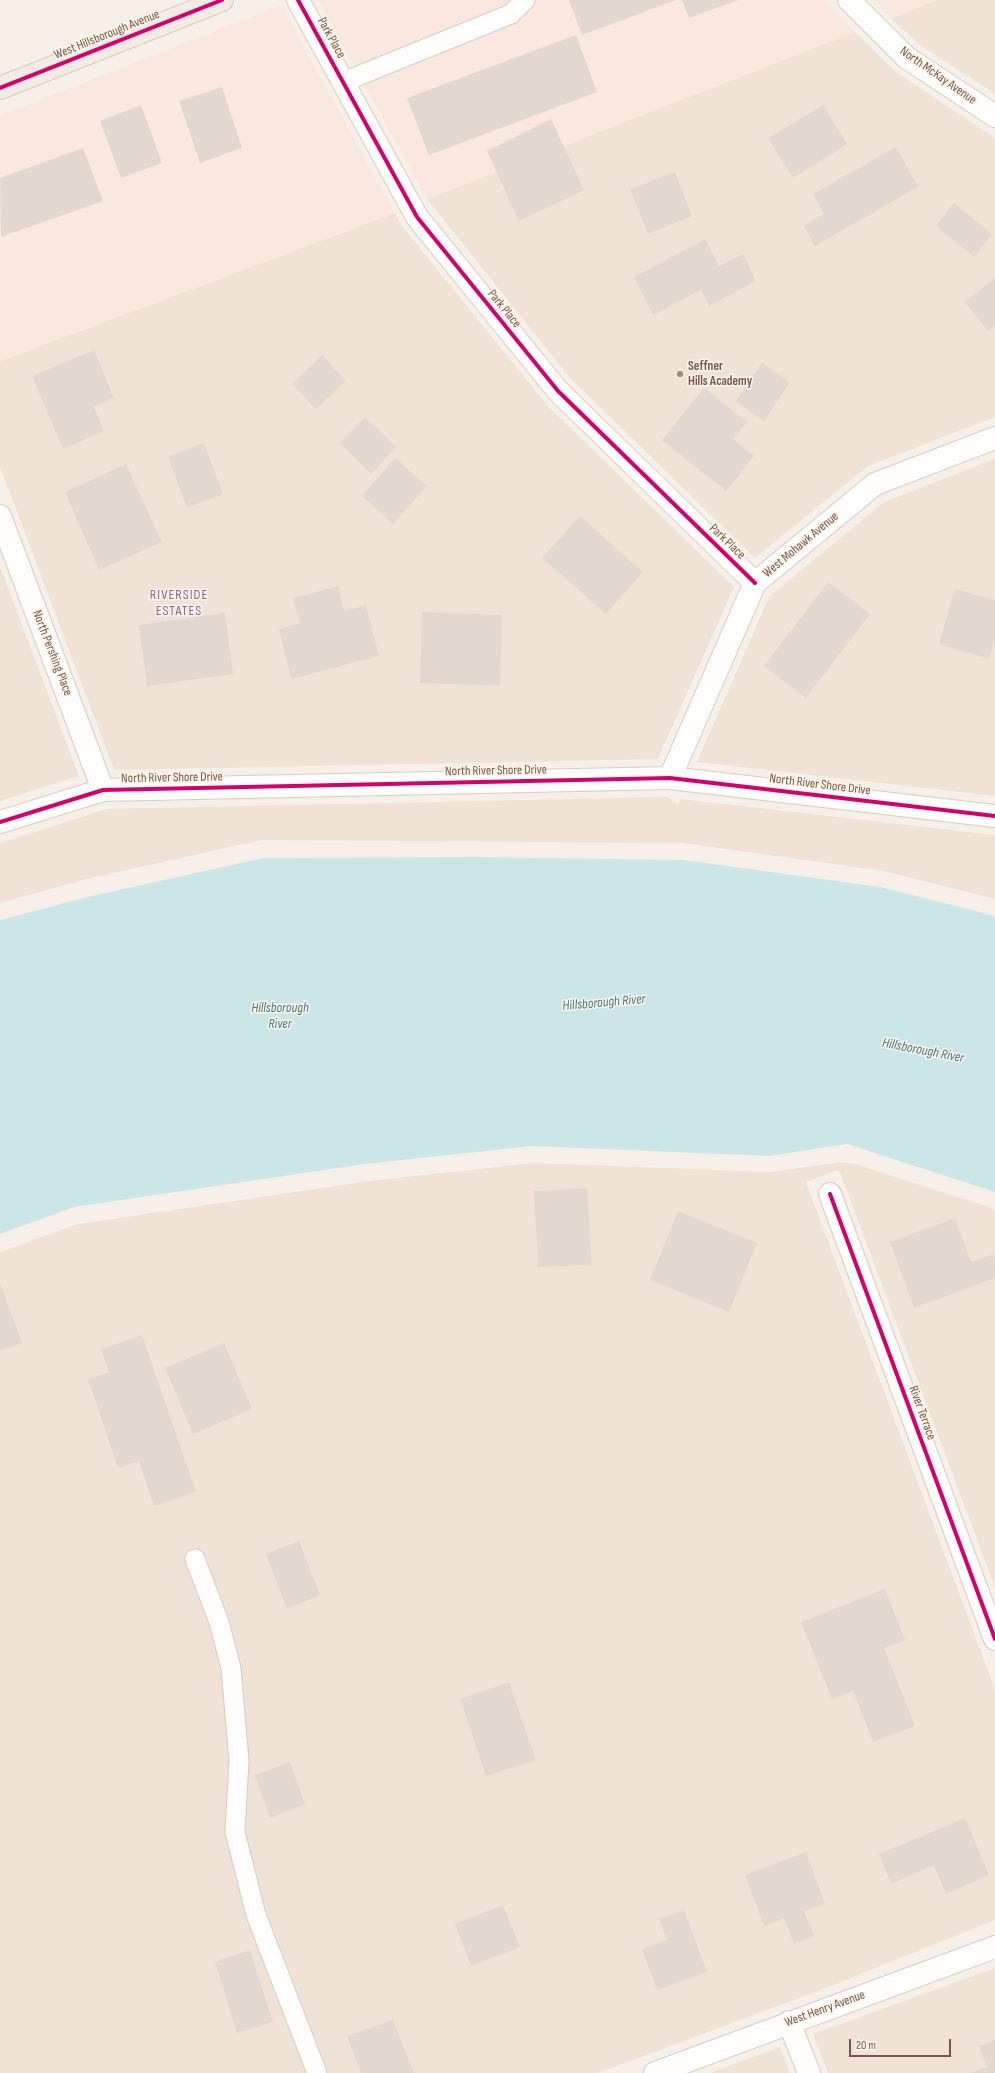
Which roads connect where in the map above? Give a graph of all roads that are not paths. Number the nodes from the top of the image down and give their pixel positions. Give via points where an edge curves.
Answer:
1 (222, 0) edge
2 (298, 0) edge
3 (525, 0) edge
4 (848, 0) edge
5 (343, 82) junction
6 (0, 88) edge
7 (995, 116) edge
8 (995, 438) edge
9 (0, 516) edge
10 (755, 583) junction
11 (670, 778) junction
12 (103, 790) junction
13 (995, 816) edge
14 (0, 822) edge
15 (830, 1194) dead end
16 (194, 1559) dead end
17 (995, 1639) edge
18 (995, 1947) edge
19 (789, 2022) junction
20 (317, 2073) edge
21 (655, 2073) edge
22 (809, 2073) edge

1 - 6 main road, West Hillsborough Avenue
2 - 5 street, Park Place
3 - 5 lane via 511,14
4 - 7 street, North McKay Avenue via 907,58
5 - 10 street, Park Place via 417,217 558,391
8 - 10 street, West Mohawk Avenue via 875,484
9 - 12 street, North Pershing Place
10 - 11 street, West Mohawk Avenue
11 - 12 street, North River Shore Drive
11 - 13 street, North River Shore Drive
12 - 14 street, North River Shore Drive
15 - 17 street, River Terrace
16 - 20 lane via 219,1622 231,1668 239,1761 235,1832 256,1915
18 - 19 street, West Henry Avenue
19 - 21 street, West Henry Avenue
19 - 22 street

